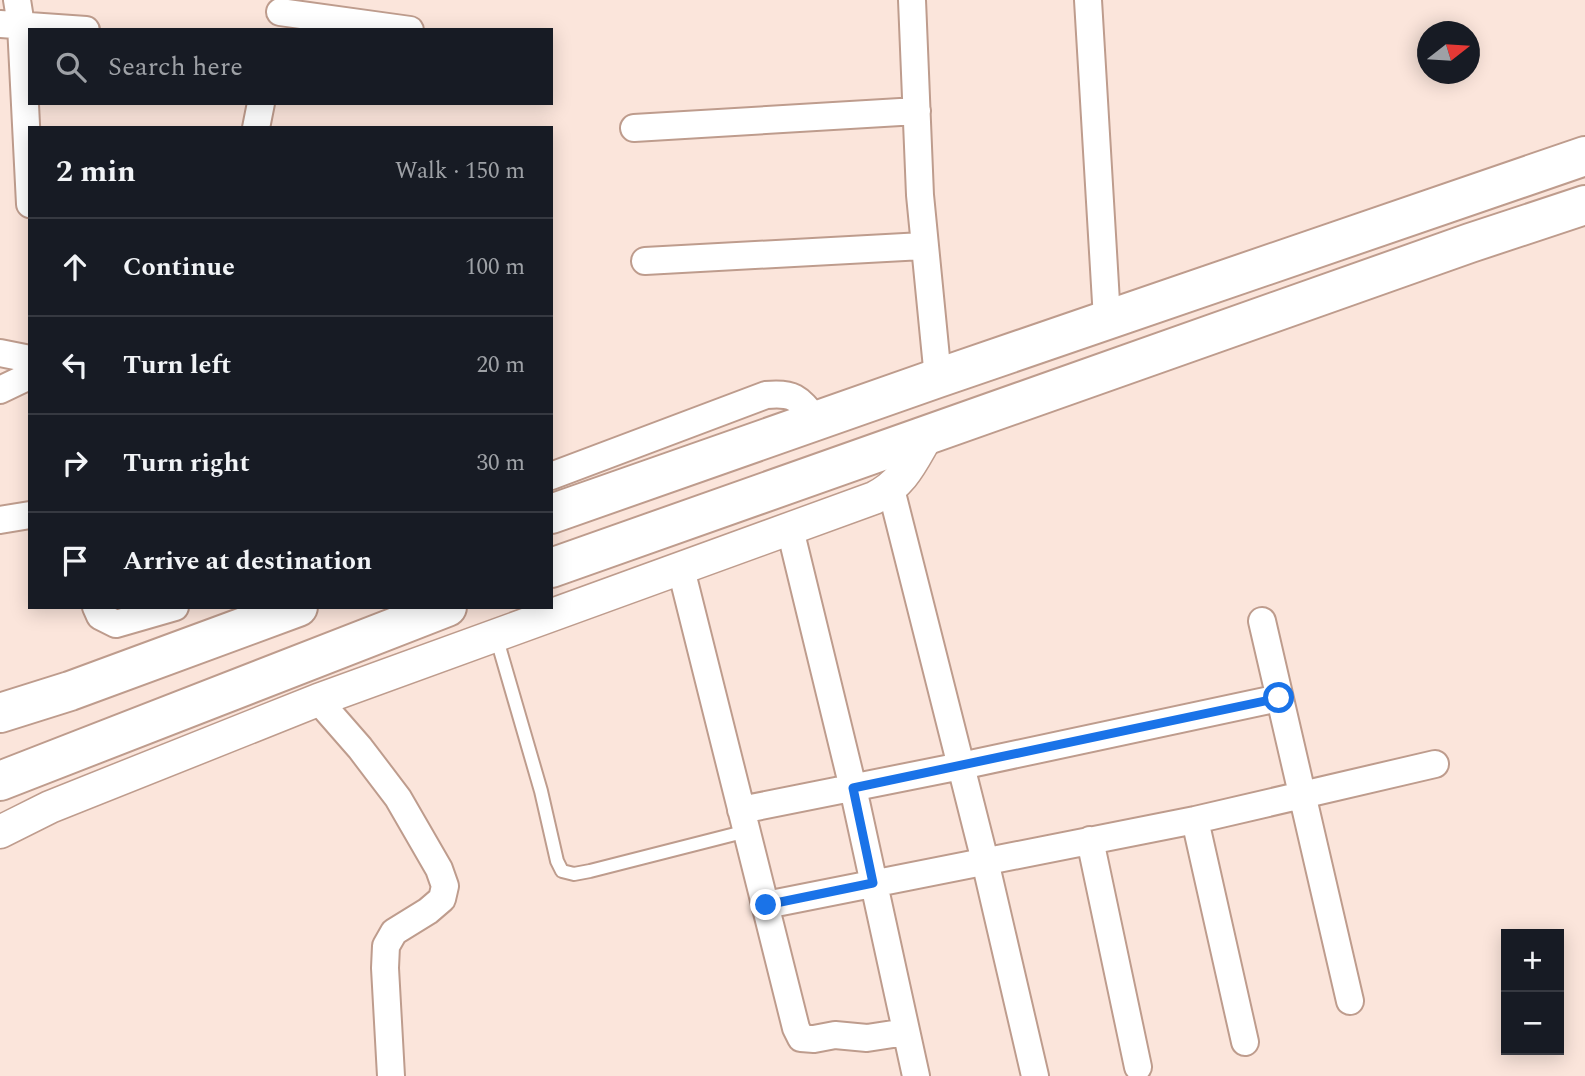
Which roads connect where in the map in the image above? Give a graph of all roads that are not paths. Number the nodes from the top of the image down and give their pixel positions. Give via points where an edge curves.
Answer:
1 (912, 0) edge
2 (1088, 0) edge
3 (279, 14) edge
4 (12, 16) edge
5 (75, 28) edge
6 (394, 28) edge
7 (261, 105) edge
8 (917, 111) junction
9 (256, 126) edge
10 (634, 128) dead end
11 (1585, 156) edge
12 (28, 183) edge
13 (1585, 205) edge
14 (923, 246) junction
15 (645, 261) dead end
16 (1107, 319) junction
17 (0, 353) edge
18 (28, 359) edge
19 (28, 373) edge
20 (938, 378) junction
21 (0, 390) edge
22 (816, 420) junction
23 (929, 434) junction
24 (553, 475) edge
25 (891, 489) junction
26 (553, 513) edge
27 (28, 515) edge
28 (0, 520) edge
29 (790, 528) junction
30 (553, 567) edge
31 (681, 569) junction
32 (97, 609) edge
33 (167, 609) edge
34 (293, 609) edge
35 (442, 609) edge
36 (1262, 621) dead end
37 (496, 635) junction
38 (1279, 698) junction
39 (318, 700) junction
40 (0, 713) edge
41 (1435, 764) dead end
42 (961, 766) junction
43 (0, 781) edge
44 (853, 788) junction
45 (1301, 796) junction
46 (1195, 820) junction
47 (744, 821) junction
48 (0, 832) edge
49 (1090, 840) junction
50 (985, 861) junction
51 (873, 883) junction
52 (766, 905) junction
53 (1349, 1001) dead end
54 (906, 1032) junction
55 (1245, 1042) dead end
56 (1138, 1068) dead end
57 (391, 1076) edge
58 (916, 1076) edge
59 (1035, 1076) edge

1 - 8 street
2 - 16 street
3 - 6 street
4 - 5 street
4 - 12 street
7 - 9 street
8 - 10 street
8 - 14 street
11 - 16 highway
13 - 23 highway
14 - 15 street
14 - 20 street
16 - 20 highway
17 - 18 street
19 - 21 street
20 - 22 highway
22 - 24 street via 800,399 783,393 766,395
22 - 26 highway
23 - 25 street
23 - 30 highway
25 - 29 street
25 - 42 street
27 - 28 street
29 - 31 street
29 - 44 street
31 - 37 street
31 - 47 street
32 - 33 street via 100,616 116,624
34 - 40 highway
35 - 43 highway
36 - 38 street
37 - 39 street
37 - 47 lane via 562,871 590,870
38 - 42 street
38 - 45 street
39 - 48 street via 50,807
39 - 57 street via 398,798 445,886 442,899 394,932 386,946
41 - 45 street
42 - 44 street
42 - 50 street
44 - 47 street
44 - 51 street
45 - 46 street
45 - 53 street
46 - 49 street
46 - 55 street
47 - 52 street
49 - 50 street
49 - 56 street
50 - 51 street
50 - 59 street
51 - 52 street
51 - 54 street
52 - 54 street via 802,1038 867,1038
54 - 58 street

